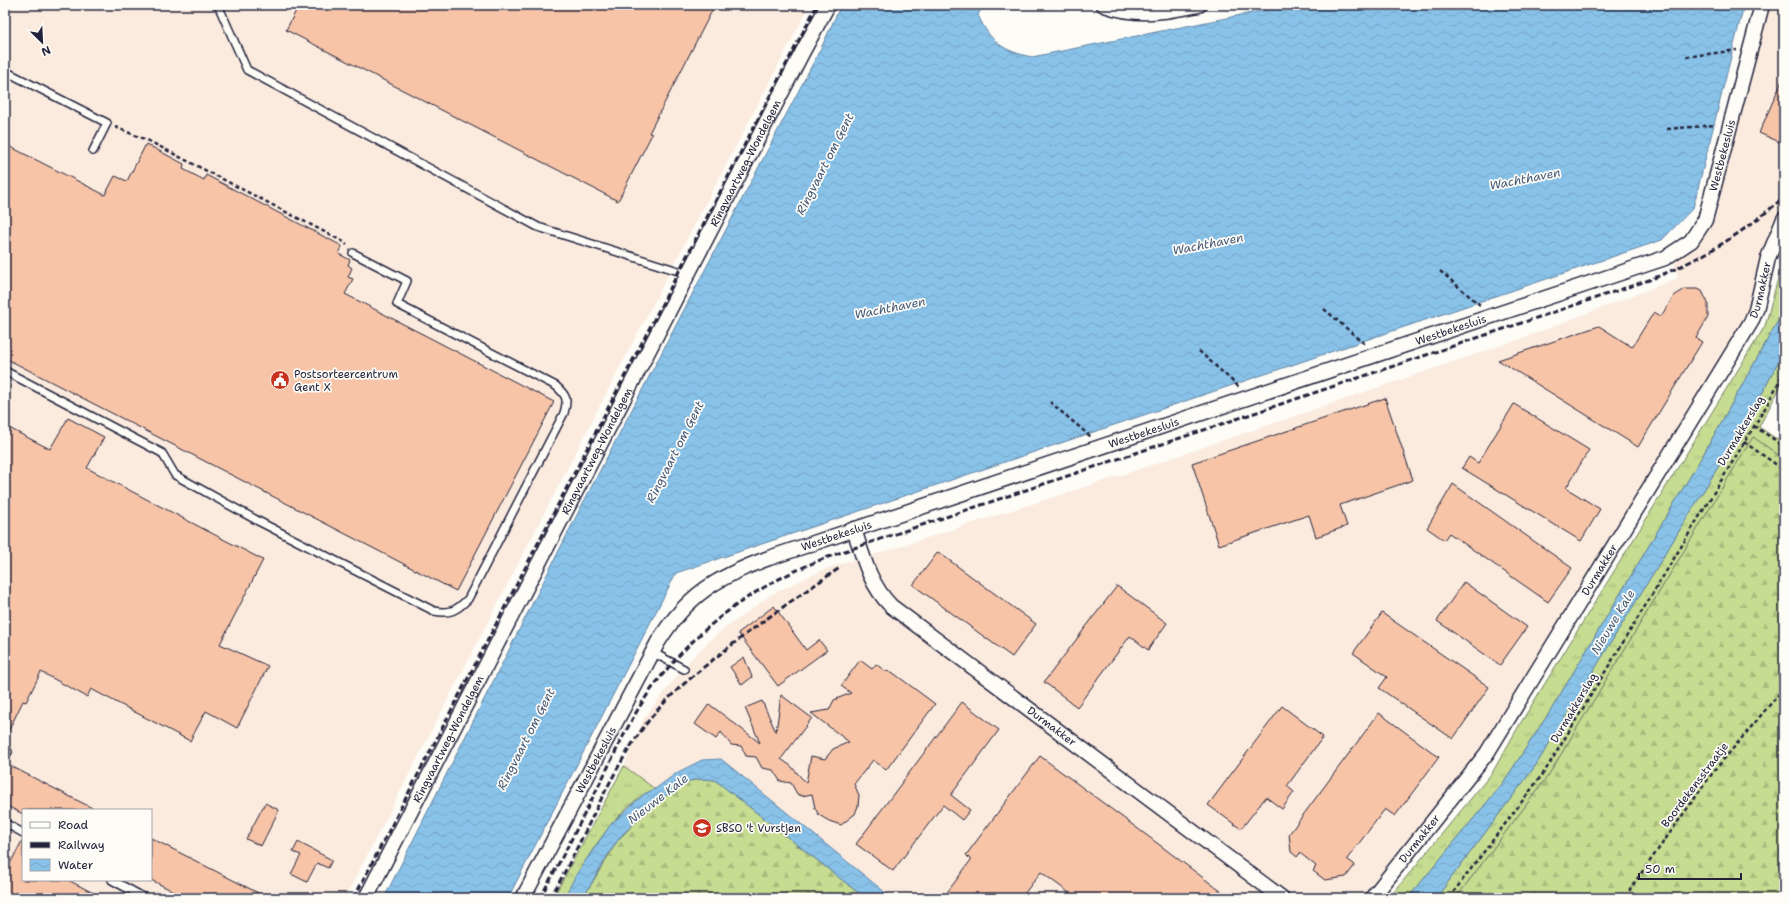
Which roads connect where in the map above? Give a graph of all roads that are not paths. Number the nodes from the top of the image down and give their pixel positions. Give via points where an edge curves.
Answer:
1 (218, 5) edge
2 (828, 5) edge
3 (1104, 5) edge
4 (1199, 5) edge
5 (1762, 5) edge
6 (5, 71) edge
7 (93, 151) dead end
8 (1784, 218) edge
9 (353, 253) road end
10 (688, 274) junction
11 (5, 371) edge
12 (854, 529) junction
13 (652, 652) junction
14 (684, 669) dead end
15 (5, 823) edge
16 (22, 832) edge
17 (114, 881) edge
18 (146, 898) edge
19 (366, 898) edge
20 (523, 898) edge
21 (1282, 898) edge
22 (1372, 898) edge

1 - 10 lane via 247,70 538,227
2 - 10 street, Ringvaartweg-Wondelgem
3 - 4 street via 1133,13 1151,13
5 - 12 street, Westbekesluis via 1704,220 1691,241 1665,258
6 - 7 lane via 107,123
8 - 22 street, Durmakker via 1768,258 1752,322 1487,753
9 - 11 lane via 407,281 397,304 556,386 564,394 567,403 468,599 458,609 445,613 434,611 260,522 175,475 162,453
10 - 19 street, Ringvaartweg-Wondelgem
12 - 13 street, Westbekesluis via 762,560 713,582 677,614
12 - 21 street, Durmakker via 873,582 891,606
13 - 14 lane
13 - 20 street, Westbekesluis
15 - 16 lane
17 - 18 lane

